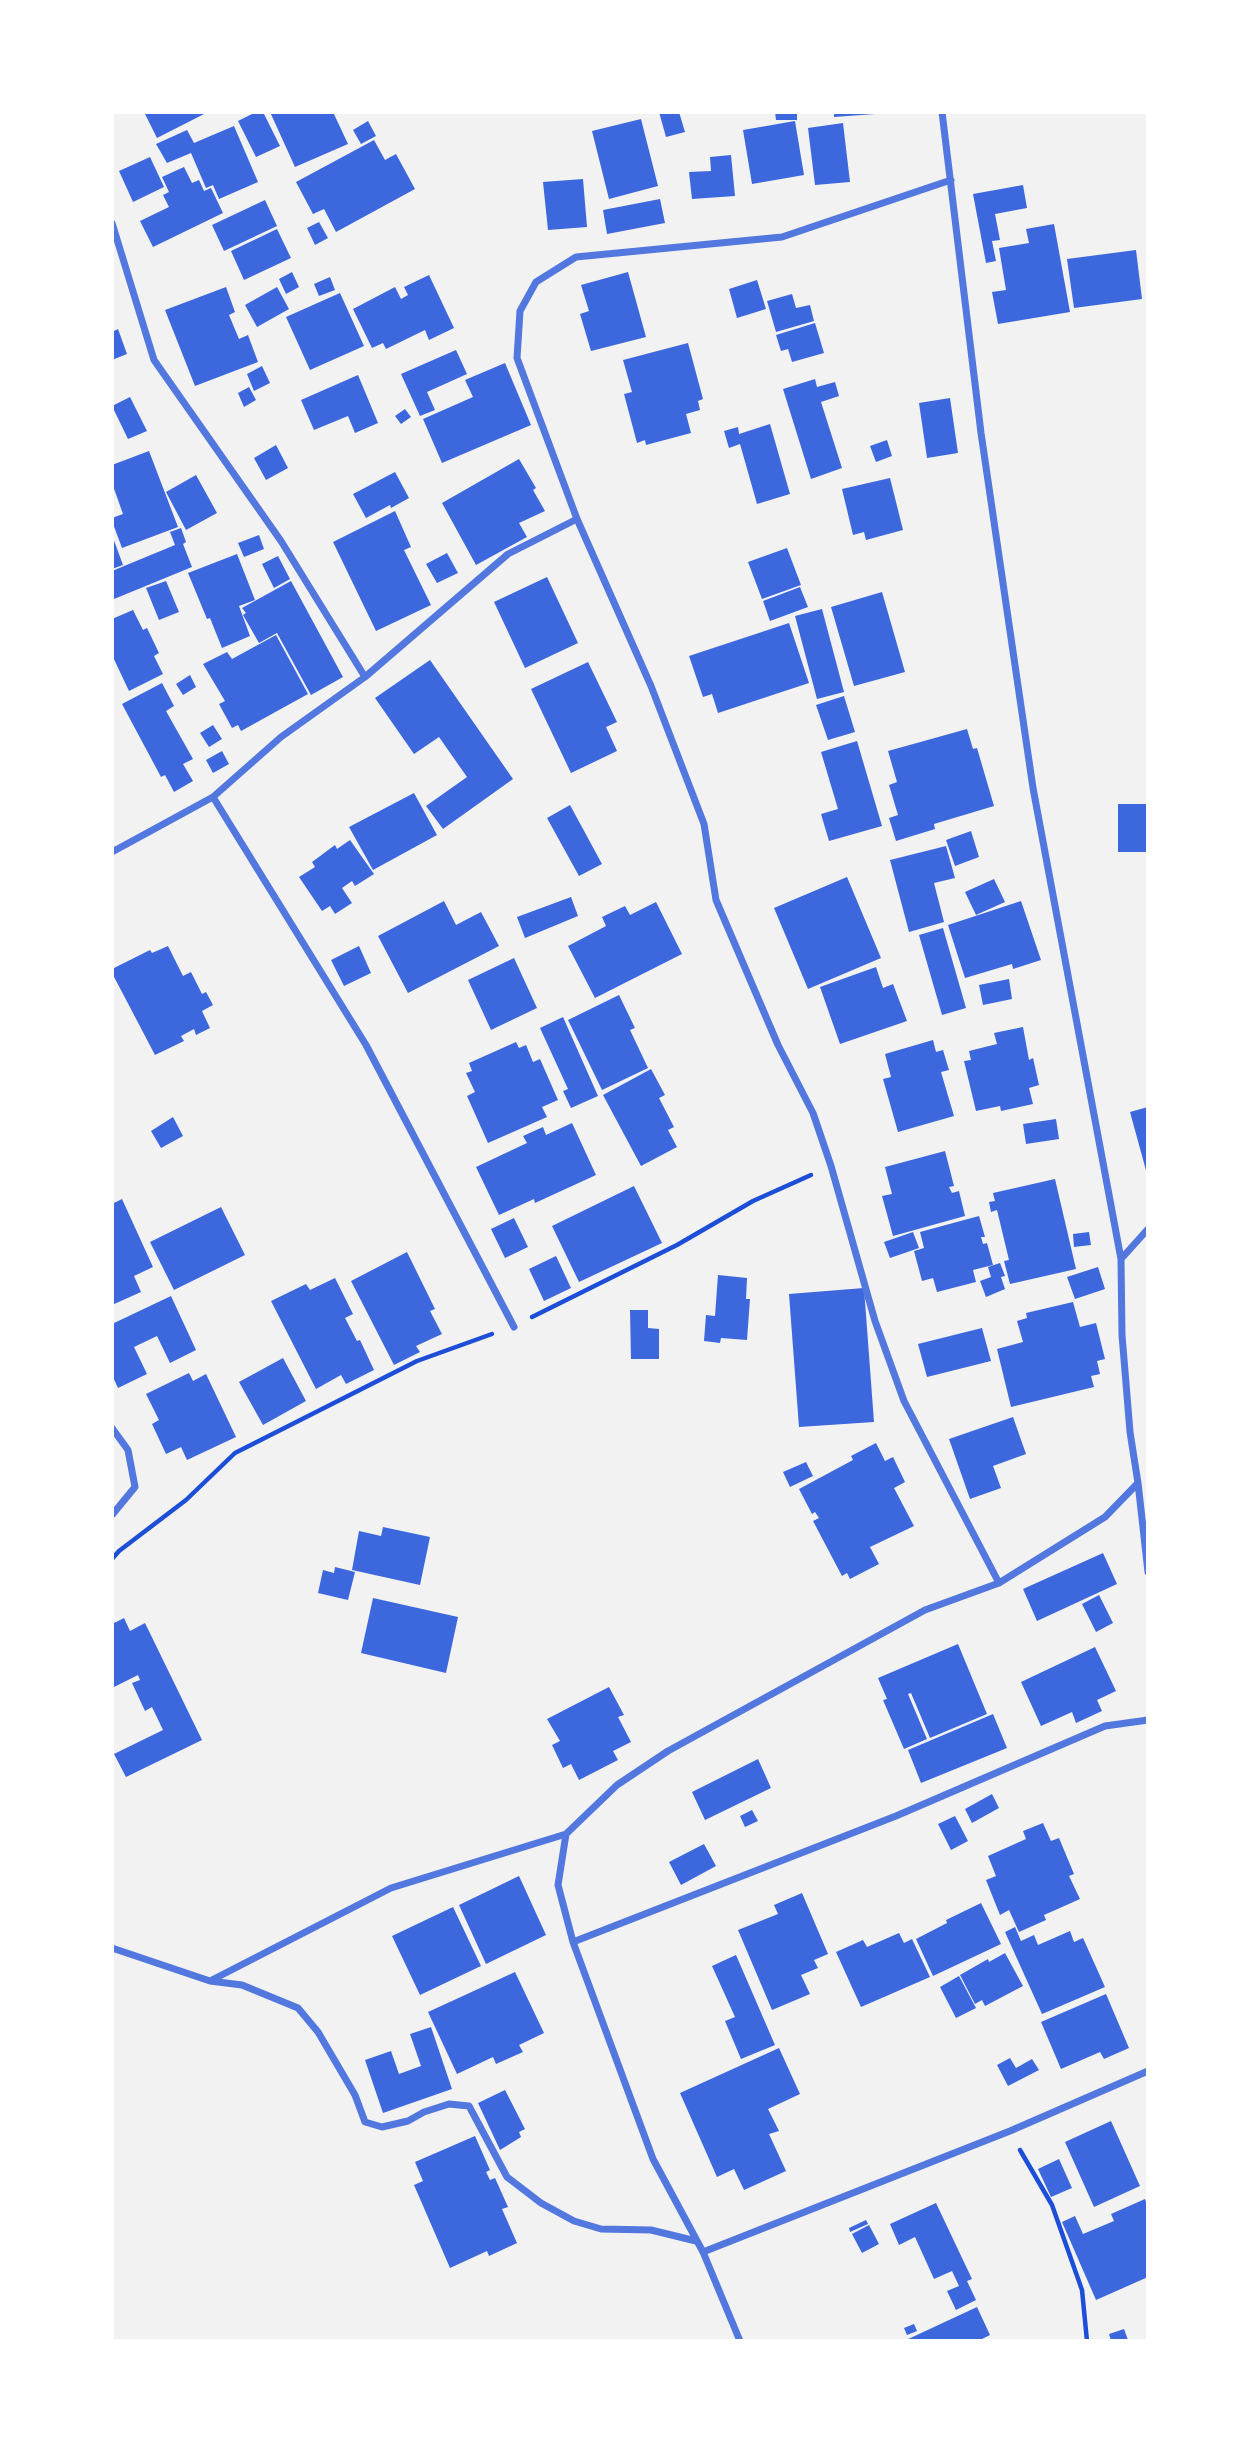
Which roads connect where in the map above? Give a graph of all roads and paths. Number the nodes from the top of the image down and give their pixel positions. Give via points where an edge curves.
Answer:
1 (943, 112) edge
2 (951, 180) junction
3 (112, 223) edge
4 (577, 519) junction
5 (365, 677) junction
6 (213, 797) junction
7 (112, 852) edge
8 (831, 1166) junction
9 (1148, 1229) edge
10 (1121, 1259) junction
11 (514, 1327) junction
12 (112, 1428) edge
13 (1138, 1483) junction
14 (112, 1516) edge
15 (112, 1559) edge
16 (1148, 1572) edge
17 (999, 1583) junction
18 (1148, 1720) edge
19 (566, 1834) junction
20 (573, 1942) junction
21 (112, 1948) edge
22 (210, 1981) junction
23 (1148, 2071) edge
24 (1010, 2131) junction
25 (696, 2241) junction
26 (703, 2252) junction
27 (740, 2341) edge
28 (1087, 2341) edge

1 - 2 street
2 - 4 street via 782,237 576,257 536,282 520,312 517,358
2 - 10 street via 981,433 1032,788
3 - 5 street via 154,360 281,541
4 - 5 street via 508,554
4 - 8 street via 651,686 704,824 716,900 778,1045 813,1113
5 - 6 street via 281,737
6 - 7 street
6 - 11 street via 366,1045
8 - 11 path via 753,1201
8 - 17 street via 875,1321 904,1401
9 - 10 street
10 - 13 street via 1122,1335
11 - 15 path via 416,1361 235,1453 186,1500
12 - 14 street via 128,1450 135,1487
13 - 16 street
13 - 17 street via 1105,1517
17 - 19 street via 925,1610 668,1751 617,1785
18 - 20 street via 1105,1726 896,1816
19 - 20 street via 558,1885
19 - 22 street via 391,1888
20 - 25 street via 653,2159
21 - 22 street
22 - 25 street via 242,1985 298,2008 318,2032 355,2095 365,2122 382,2127 449,2104 469,2106 507,2177 541,2203 601,2229 651,2230
23 - 24 street
24 - 26 street
24 - 28 path via 1052,2205 1082,2290
25 - 26 street
26 - 27 street

